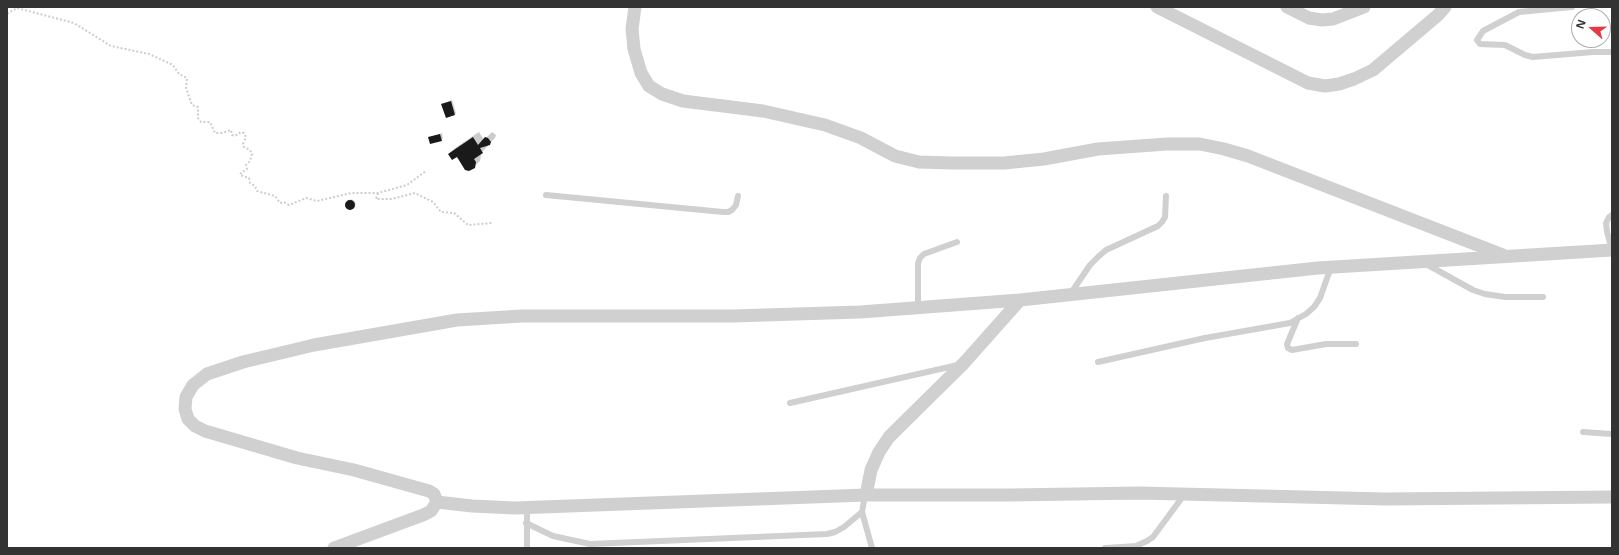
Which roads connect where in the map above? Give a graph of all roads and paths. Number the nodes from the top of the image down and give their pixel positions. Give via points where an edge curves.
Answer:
1 (635, 7) edge
2 (1156, 7) edge
3 (1287, 7) edge
4 (1364, 7) edge
5 (1445, 7) edge
6 (1572, 7) edge
7 (7, 14) edge
8 (1612, 52) edge
9 (426, 171) dead end
10 (378, 193) junction
11 (546, 195) dead end
12 (738, 196) dead end
13 (1166, 196) dead end
14 (1612, 215) edge
15 (492, 223) dead end
16 (957, 242) dead end
17 (1612, 250) edge
18 (1506, 256) junction
19 (1421, 262) junction
20 (1331, 267) junction
21 (1070, 295) junction
22 (1543, 297) dead end
23 (1020, 300) junction
24 (918, 308) junction
25 (1298, 318) junction
26 (1356, 344) dead end
27 (1098, 362) dead end
28 (964, 363) junction
29 (790, 403) dead end
30 (1583, 432) dead end
31 (1612, 434) edge
32 (1185, 494) junction
33 (866, 495) junction
34 (1612, 497) edge
35 (437, 502) junction
36 (527, 508) junction
37 (862, 512) junction
38 (526, 523) junction
39 (334, 548) edge
40 (527, 548) edge
41 (872, 548) edge
42 (1105, 548) edge

1 - 18 street via 632,29 634,49 641,73 649,86 662,94 683,101 763,111 825,125 861,138 895,156 919,162 1004,163 1098,149 1200,144 1248,156
2 - 5 street via 1308,83 1325,86 1339,84 1373,70
3 - 4 street via 1309,18 1322,20 1333,19
6 - 8 lane via 1520,12 1483,31 1477,40 1480,44 1505,45 1533,57
7 - 10 path via 17,8 74,23 111,46 149,54 172,65 179,74 187,78 186,88 192,105 198,107 198,118 201,122 210,122 215,133 231,130 235,136 244,132 244,147 252,154 246,165 247,169 240,175 249,178 257,192 275,196 280,203 290,205 306,198 316,201 351,193
9 - 10 path via 406,185
10 - 15 path via 376,199 392,199 416,193 433,202 441,212 454,212 468,224
11 - 12 lane via 723,212 732,210
13 - 21 lane via 1165,218 1162,222 1102,253 1090,265
14 - 17 lane via 1606,223
16 - 24 lane via 924,254 920,258
17 - 18 street
18 - 19 street
19 - 20 street
19 - 22 lane via 1485,294
20 - 21 street
20 - 25 lane via 1320,298 1314,307
21 - 23 street
23 - 24 street
23 - 28 street
24 - 35 street via 741,316 522,316 457,320 314,345 243,362 207,374 193,385 186,397 185,409 188,419 205,431 297,458 354,470 429,491 434,494
25 - 26 lane via 1287,344 1292,350 1326,344
25 - 27 lane via 1290,323 1205,338
28 - 29 lane
28 - 33 street via 889,437 871,470
30 - 31 lane
32 - 33 street
32 - 34 street via 1385,498
32 - 42 lane via 1148,542 1136,546
33 - 36 street
33 - 37 lane
35 - 36 street
35 - 39 street via 423,515
36 - 38 lane
37 - 38 lane via 844,527 827,534 598,544 553,536
37 - 41 lane
38 - 40 lane

